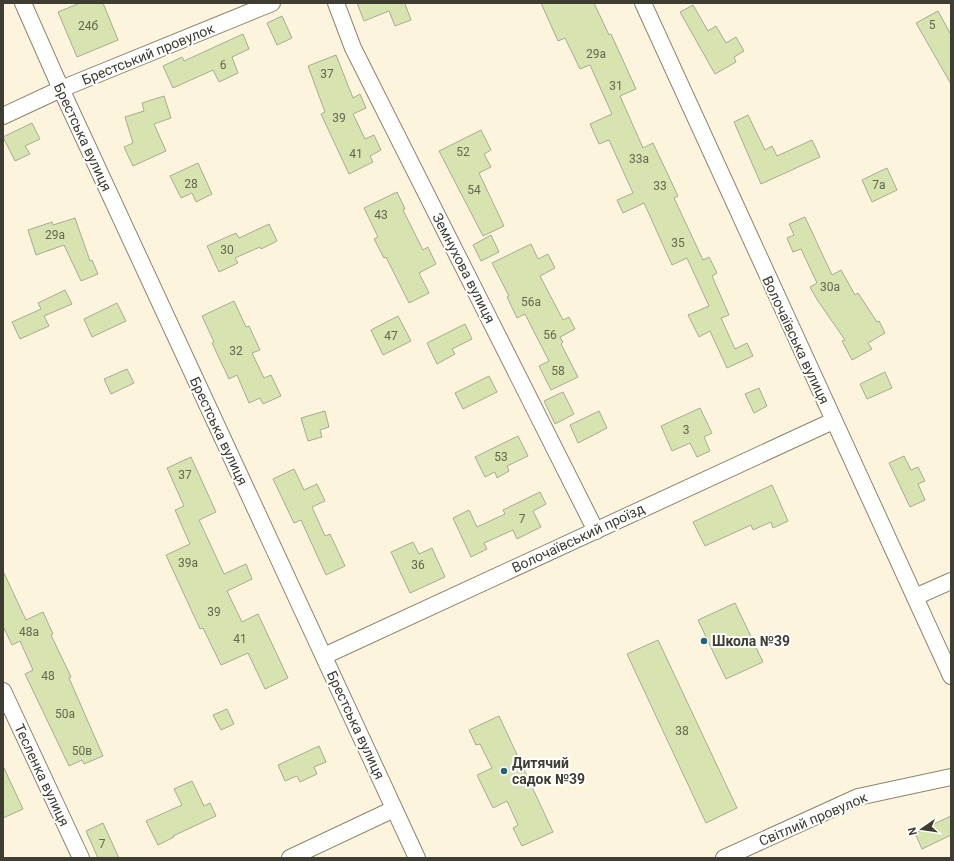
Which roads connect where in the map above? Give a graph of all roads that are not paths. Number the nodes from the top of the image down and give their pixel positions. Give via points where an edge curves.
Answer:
1 (23, 3) edge
2 (272, 3) edge
3 (336, 3) edge
4 (642, 3) edge
5 (61, 89) junction
6 (3, 116) edge
7 (833, 421) junction
8 (596, 531) junction
9 (951, 581) edge
10 (915, 597) junction
11 (324, 656) junction
12 (951, 676) edge
13 (3, 692) edge
14 (951, 777) edge
15 (394, 809) junction
16 (80, 858) edge
17 (290, 858) edge
18 (417, 858) edge
19 (724, 858) edge

1 - 5 street, Брестська вулиця
2 - 5 street, Брестський провулок
3 - 8 street, Земнухова вулиця via 353,48
4 - 7 street, Волочаївська вулиця
5 - 6 street, Брестський провулок
5 - 11 street, Брестська вулиця
7 - 8 street, Волочаївський проїзд
7 - 10 street, Волочаївська вулиця
8 - 11 street, Волочаївський проїзд
9 - 10 street
10 - 12 street, Волочаївська вулиця
11 - 15 street, Брестська вулиця
13 - 16 street, Тесленка вулиця
14 - 19 street, Світлий провулок via 858,796
15 - 17 street
15 - 18 street, Брестська вулиця

